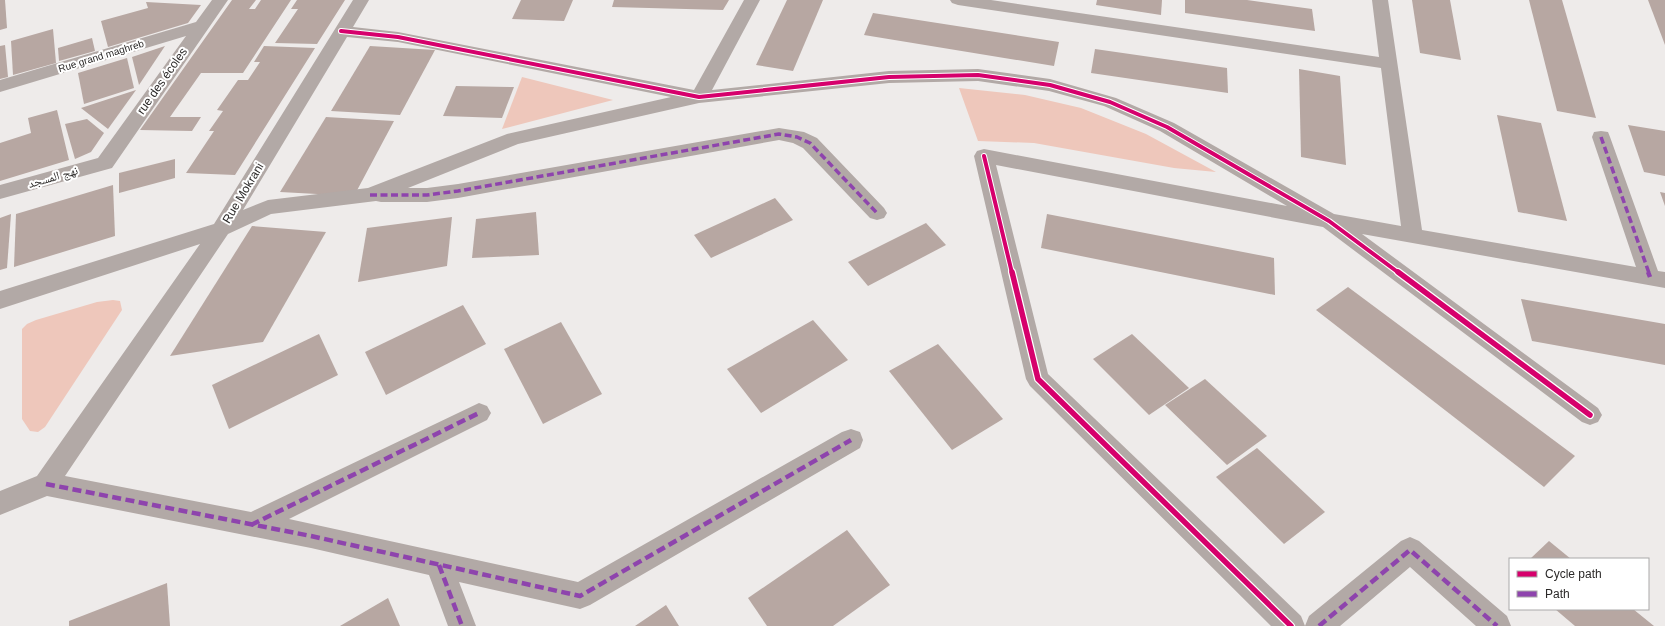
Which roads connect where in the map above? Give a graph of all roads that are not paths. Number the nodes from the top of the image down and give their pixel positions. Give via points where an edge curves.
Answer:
1 (220, 0) edge
2 (361, 0) edge
3 (752, 0) edge
4 (958, 0) edge
5 (1380, 0) edge
6 (201, 26) junction
7 (341, 30) junction
8 (1388, 64) junction
9 (0, 86) edge
10 (699, 97) junction
11 (1601, 137) dead end
12 (105, 163) joint
13 (0, 192) edge
14 (370, 194) junction
15 (877, 213) dead end
16 (1329, 222) junction
17 (221, 229) junction
18 (1413, 236) junction
19 (1658, 278) edge
20 (0, 300) edge
21 (479, 413) dead end
22 (1590, 415) dead end
23 (851, 440) dead end
24 (46, 484) junction
25 (0, 503) edge
26 (251, 525) junction
27 (439, 565) junction
28 (462, 626) edge
29 (1291, 626) edge
30 (1319, 626) edge
31 (1497, 626) edge

1 - 6 street, rue des écoles
2 - 7 street, Rue Mokrani
3 - 10 street
4 - 8 street
5 - 8 street
6 - 9 street, Rue grand maghreb
6 - 12 street, rue des écoles
7 - 10 street via 398,37
7 - 17 street, Rue Mokrani
8 - 18 street
10 - 14 street via 514,139
10 - 16 street via 889,77 978,75 1050,84 1110,102 1168,127
11 - 19 street
12 - 13 street, نهج المسجد
14 - 15 street via 427,195 458,191 779,134 797,137 810,143
14 - 17 street via 268,207
16 - 18 street
16 - 22 street
16 - 29 street via 984,156 1038,379
17 - 20 street, Rue Mokrani
17 - 24 street
18 - 19 street
21 - 26 street
23 - 27 street via 580,596
24 - 25 street
24 - 26 street
26 - 27 street
27 - 28 street
30 - 31 street via 1410,550

